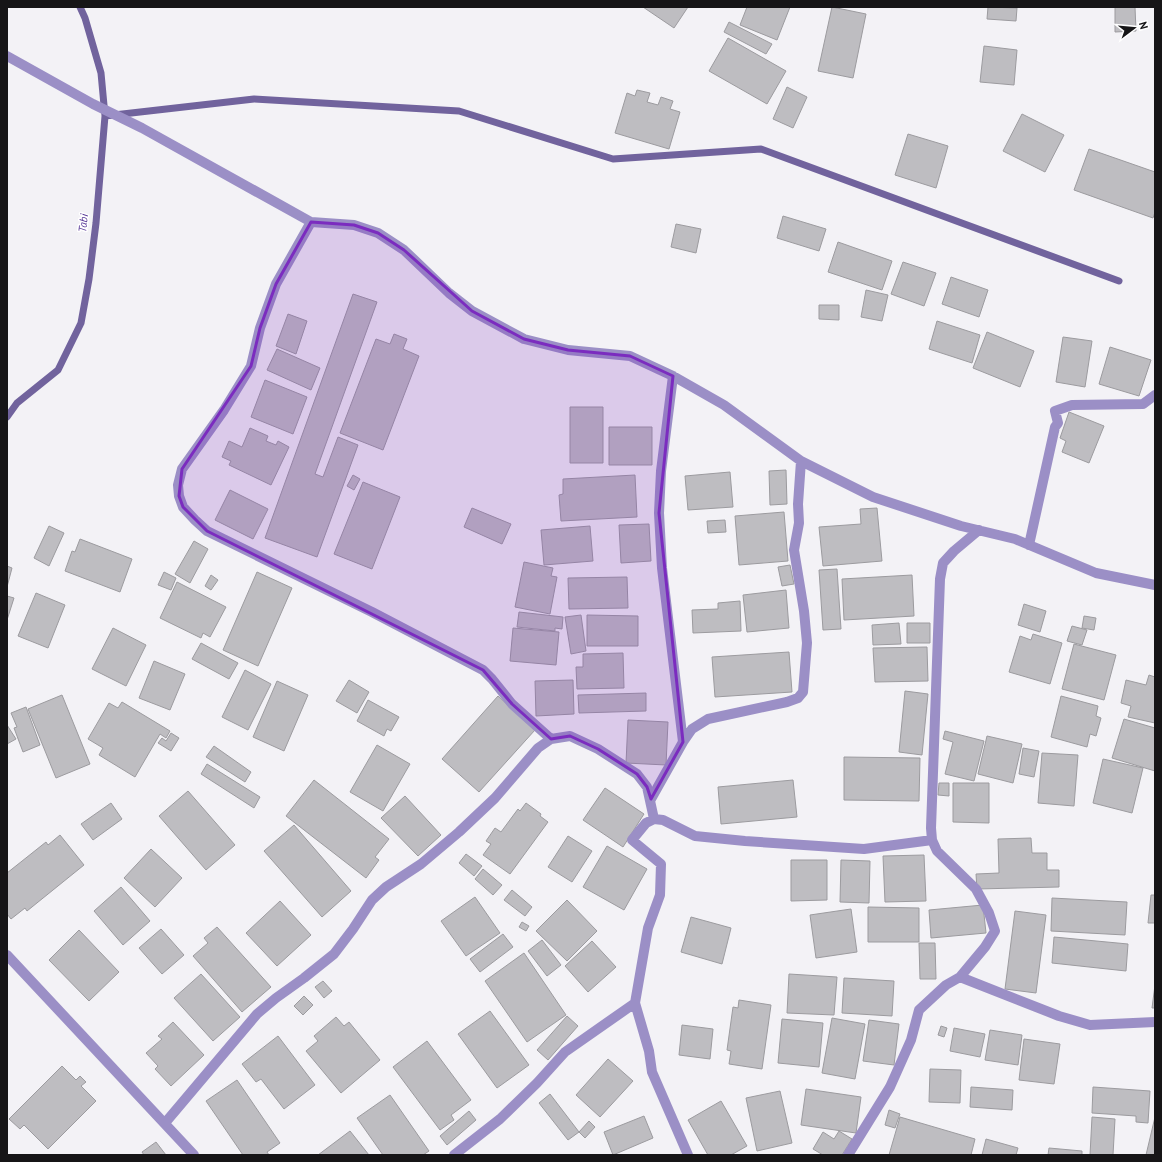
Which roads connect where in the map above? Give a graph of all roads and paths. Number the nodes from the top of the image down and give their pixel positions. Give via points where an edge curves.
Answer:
1 (7, 56) edge
2 (311, 222) junction
3 (673, 376) junction
4 (1155, 395) edge
5 (801, 461) junction
6 (979, 530) junction
7 (1029, 545) junction
8 (1155, 585) edge
9 (551, 739) junction
10 (683, 742) junction
11 (650, 799) junction
12 (654, 820) junction
13 (932, 840) junction
14 (7, 955) edge
15 (960, 977) junction
16 (635, 1003) junction
17 (1155, 1022) edge
18 (165, 1123) junction
19 (194, 1155) edge
20 (454, 1155) edge
21 (688, 1155) edge
22 (848, 1155) edge

1 - 2 street
2 - 3 street via 354,225 378,233 404,250 448,293 472,311 524,339 568,350 630,356
2 - 9 street via 276,284 250,366 224,410 182,469 178,485 183,507 207,531 483,670 512,704
3 - 5 street via 724,405
3 - 10 street via 661,472 659,513 662,568
4 - 7 street via 1143,404 1072,405 1055,411 1058,423
5 - 6 street via 873,497
5 - 10 street via 799,523 794,550 807,643 803,692 798,698 787,702 708,718 692,729
6 - 7 street
6 - 13 street via 943,563 940,579
7 - 8 street via 1096,573
9 - 11 street via 570,736 598,749 637,774 647,787
9 - 18 street via 538,748 495,798 459,832 372,900 334,954 257,1014
10 - 11 street
11 - 12 street
12 - 13 street via 663,820 694,836 745,841 864,849
12 - 16 street via 646,823 632,840 661,864 660,895 648,928
13 - 15 street via 937,851 976,889 989,914 994,931 985,947
14 - 18 street
15 - 17 street via 1059,1016 1090,1025
15 - 22 street via 946,985 919,1010 911,1040 890,1087
16 - 20 street via 566,1052 500,1119
16 - 21 street via 649,1051 652,1072
18 - 19 street

